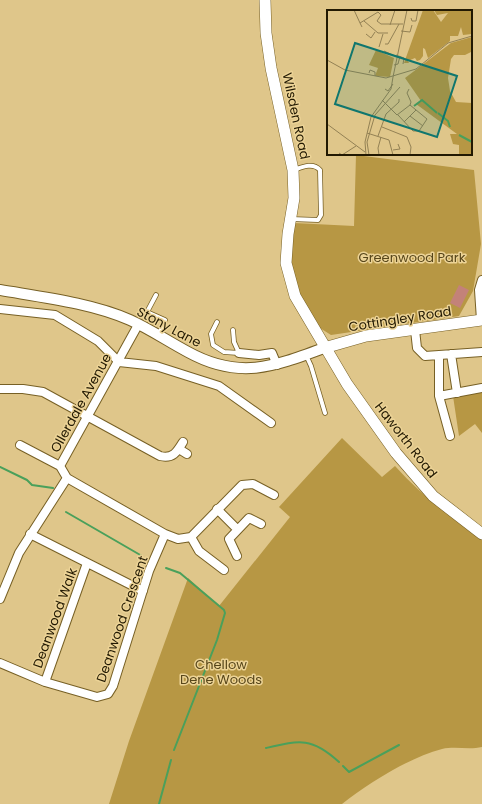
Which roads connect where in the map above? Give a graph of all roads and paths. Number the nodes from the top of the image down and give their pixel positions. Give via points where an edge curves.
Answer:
1 (265, 0) edge
2 (293, 170) junction
3 (290, 219) junction
4 (482, 280) edge
5 (0, 290) edge
6 (156, 295) dead end
7 (0, 309) edge
8 (481, 320) edge
9 (216, 322) dead end
10 (138, 325) junction
11 (233, 330) dead end
12 (415, 330) junction
13 (158, 336) junction
14 (324, 348) junction
15 (482, 352) edge
16 (239, 353) junction
17 (451, 354) junction
18 (306, 355) junction
19 (439, 355) junction
20 (118, 362) junction
21 (276, 365) junction
22 (482, 388) edge
23 (0, 389) edge
24 (456, 393) junction
25 (439, 396) junction
26 (325, 413) dead end
27 (88, 416) junction
28 (271, 423) dead end
29 (450, 436) dead end
30 (20, 445) dead end
31 (187, 454) dead end
32 (60, 466) junction
33 (66, 478) junction
34 (274, 495) dead end
35 (217, 510) junction
36 (261, 524) dead end
37 (237, 529) junction
38 (30, 534) junction
39 (165, 534) junction
40 (482, 534) edge
41 (191, 537) junction
42 (237, 556) dead end
43 (87, 563) junction
44 (224, 570) dead end
45 (143, 591) junction
46 (0, 598) edge
47 (0, 663) edge
48 (45, 682) junction

1 - 2 main road, Wilsden Road via 271,68
2 - 3 main road, Wilsden Road via 294,198
2 - 3 lane via 310,165 320,170 321,215 318,220
3 - 14 main road, Wilsden Road via 286,262 291,286 300,308
4 - 8 street via 478,290
5 - 10 street, Stony Lane via 57,299 109,313
6 - 13 lane via 147,312 165,320
7 - 20 street via 55,315 98,341
8 - 12 main road, Cottingley Road
9 - 16 lane via 211,334 213,345 224,352
10 - 13 street, Stony Lane
10 - 20 street, Ollerdale Avenue
11 - 16 lane via 234,342
12 - 14 main road, Cottingley Road via 366,336
12 - 19 street via 417,348 425,356
13 - 21 street, Stony Lane via 202,360 217,365 250,369
14 - 18 street, Stony Lane
14 - 40 main road, Haworth Road via 391,447 416,478 433,496
15 - 17 street
16 - 21 street via 272,353
17 - 19 street
17 - 24 street
18 - 21 street, Stony Lane
18 - 26 lane
19 - 25 street
20 - 27 street, Ollerdale Avenue
20 - 28 street via 156,366 220,386
22 - 24 street
23 - 27 street via 43,392
24 - 25 street
25 - 29 street
27 - 31 street via 160,456 170,457 181,445
27 - 32 street, Ollerdale Avenue
30 - 32 street
32 - 33 street, Ollerdale Avenue
33 - 38 street
33 - 39 street
34 - 35 street via 253,484 242,486
35 - 37 street
35 - 41 street
36 - 37 street via 249,518
37 - 42 street via 229,539
38 - 43 street
38 - 46 street
39 - 41 street via 178,539
39 - 45 street, Deanwood Crescent
41 - 44 street via 199,551
43 - 45 street
43 - 48 street, Deanwood Walk
45 - 48 street, Deanwood Crescent via 113,686 108,694 97,697
47 - 48 street, Deanwood Crescent

